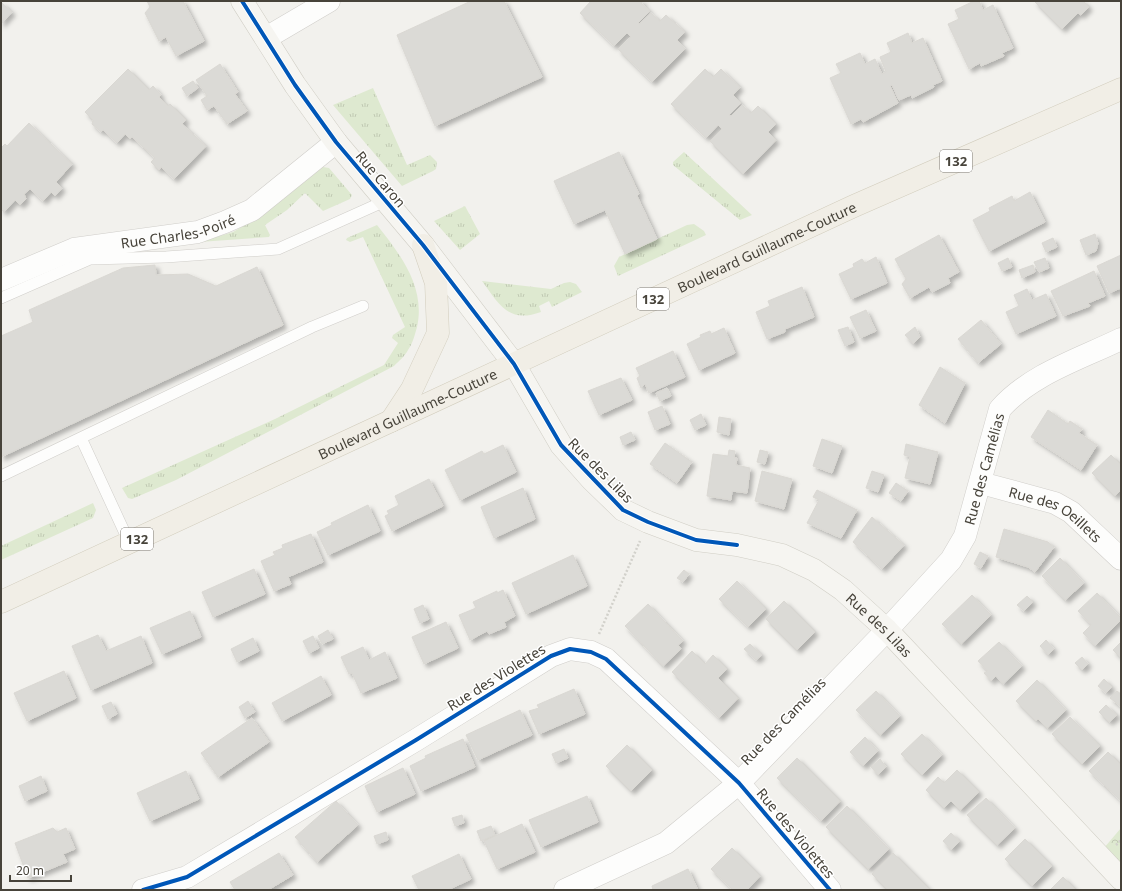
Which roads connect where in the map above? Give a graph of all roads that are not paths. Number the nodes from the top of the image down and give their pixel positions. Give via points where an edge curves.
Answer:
1 (242, 1) edge
2 (330, 1) edge
3 (266, 38) junction
4 (1121, 89) edge
5 (336, 142) junction
6 (385, 201) junction
7 (423, 246) junction
8 (1, 280) edge
9 (1, 298) edge
10 (363, 306) dead end
11 (1121, 339) edge
12 (514, 364) junction
13 (391, 421) junction
14 (81, 438) junction
15 (1, 476) edge
16 (981, 483) junction
17 (129, 542) junction
18 (1121, 559) edge
19 (1, 602) edge
20 (887, 630) junction
21 (739, 783) junction
22 (1121, 879) edge
23 (192, 883) edge
24 (143, 890) edge
25 (565, 890) edge
26 (830, 890) edge

1 - 3 street, Rue Caron
2 - 3 street
3 - 5 street, Rue Caron via 294,85
4 - 12 main road, Boulevard Guillaume-Couture / 132 via 854,206
5 - 6 street, Rue Caron
5 - 8 street, Rue Charles-Poiré via 252,210 225,222 198,232 74,249
6 - 7 street, Rue Caron
6 - 9 lane via 278,249 166,257 90,259
7 - 12 street, Rue Caron
7 - 13 main road via 436,283 438,333 412,389
10 - 14 lane via 312,327
11 - 16 street, Rue des Camélias via 1030,382 1014,394 1000,409
12 - 13 main road, Boulevard Guillaume-Couture / 132
12 - 20 street, Rue des Lilas via 561,445 623,510 696,540 737,545 782,555 814,570 844,590
13 - 17 main road, Boulevard Guillaume-Couture / 132
14 - 15 lane
14 - 17 lane
16 - 18 street, Rue des Oeillets via 1055,503 1071,512
16 - 20 street, Rue des Camélias via 965,536 951,560
17 - 19 main road, Boulevard Guillaume-Couture / 132
20 - 21 street, Rue des Camélias
20 - 22 street, Rue des Lilas
21 - 23 street, Rue des Violettes via 606,659 591,652 570,649 551,656
21 - 25 street, Rue des Camélias via 666,842
21 - 26 street, Rue des Violettes
23 - 24 street, Rue des Violettes

